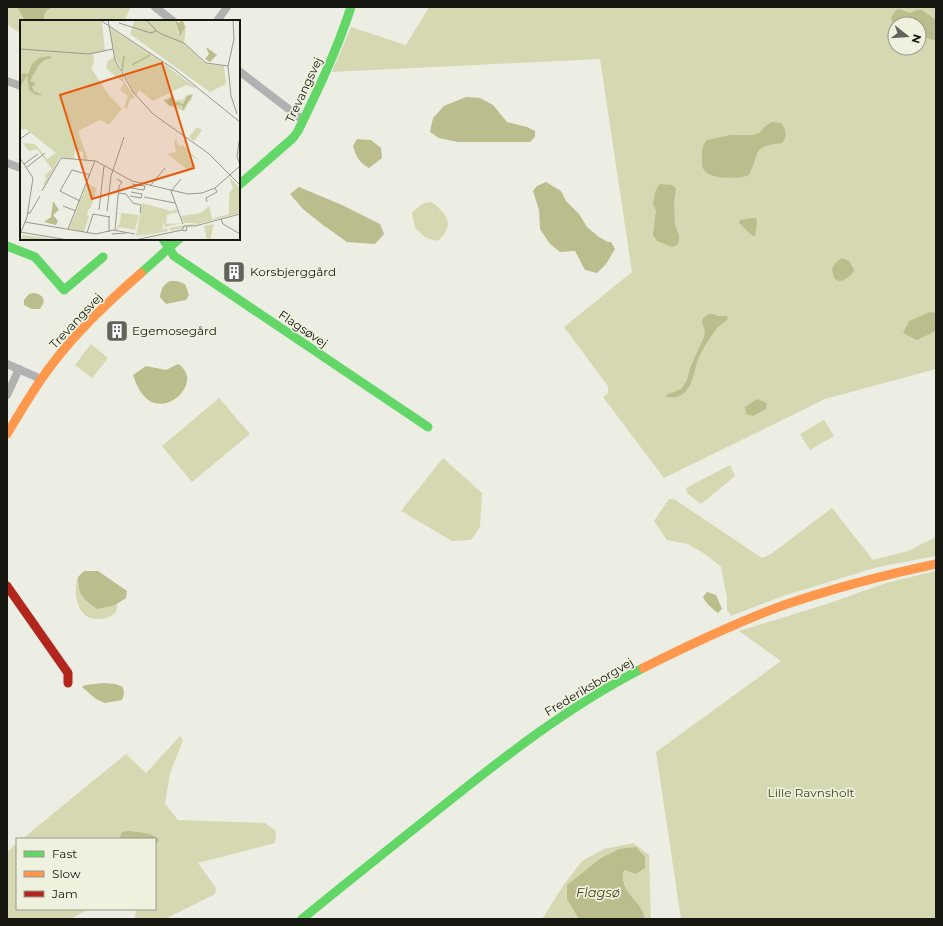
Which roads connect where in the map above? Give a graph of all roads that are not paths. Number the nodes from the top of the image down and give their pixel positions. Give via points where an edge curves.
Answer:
1 (155, 7) edge
2 (227, 7) edge
3 (351, 7) edge
4 (172, 20) edge
5 (218, 20) edge
6 (240, 72) edge
7 (7, 81) edge
8 (20, 86) edge
9 (303, 120) junction
10 (7, 163) edge
11 (20, 168) edge
12 (240, 183) edge
13 (164, 240) edge
14 (178, 240) edge
15 (7, 246) edge
16 (169, 248) junction
17 (103, 257) dead end
18 (7, 364) edge
19 (19, 369) junction
20 (42, 379) junction
21 (7, 395) edge
22 (428, 427) dead end
23 (7, 434) edge
24 (936, 564) edge
25 (7, 586) edge
26 (68, 683) dead end
27 (302, 919) edge

1 - 4 street
2 - 5 street
3 - 9 street, Trevangsvej via 325,76
6 - 9 street
7 - 8 street
9 - 12 street, Trevangsvej via 292,138
10 - 11 street
13 - 16 street, Flagsøvej
14 - 16 street, Trevangsvej
15 - 17 street via 35,257 64,290
16 - 20 street, Trevangsvej via 92,319 66,347
16 - 22 street, Flagsøvej via 174,256
18 - 19 street
19 - 20 street
19 - 21 street
20 - 23 street, Trevangsvej
24 - 27 street, Frederiksborgvej via 847,585 776,608 712,634 595,695 496,763
25 - 26 street via 68,673

